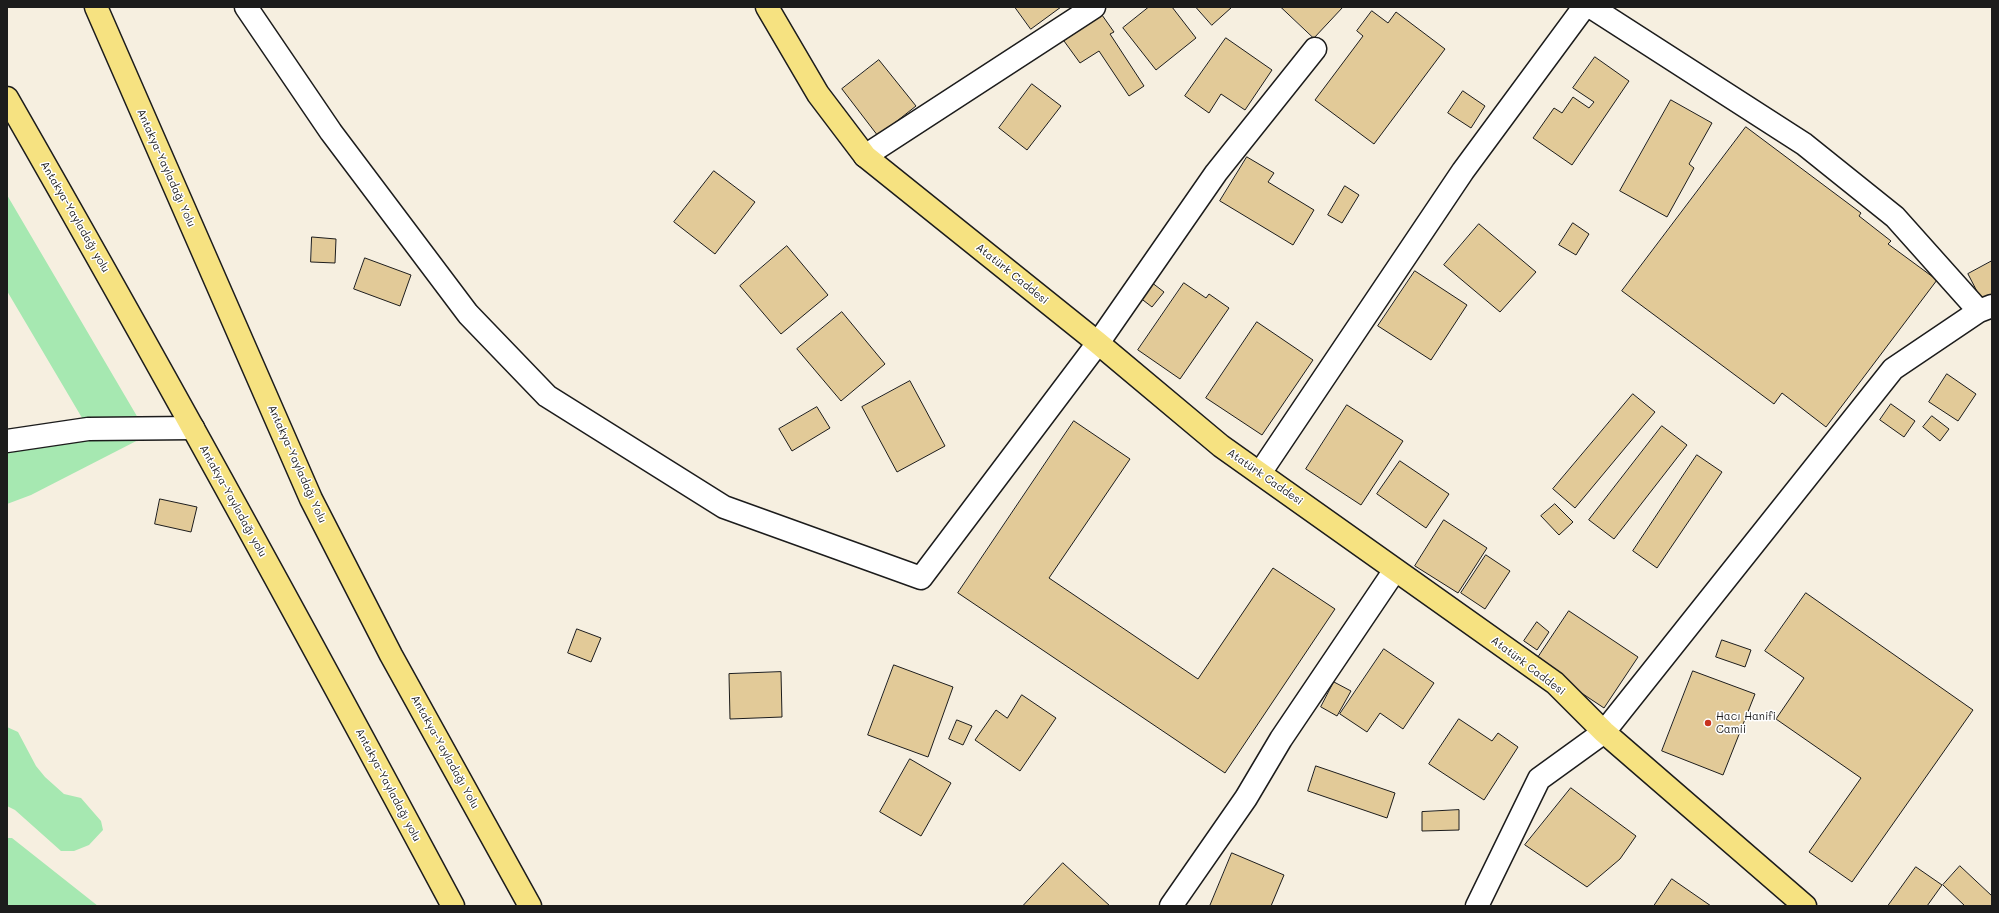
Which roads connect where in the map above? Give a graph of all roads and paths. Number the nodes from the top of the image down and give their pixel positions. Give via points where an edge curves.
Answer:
1 (96, 7) edge
2 (246, 7) edge
3 (767, 7) edge
4 (1094, 7) edge
5 (1584, 7) edge
6 (1591, 7) edge
7 (1314, 49) dead end
8 (7, 98) edge
9 (865, 156) junction
10 (1986, 309) edge
11 (1098, 342) junction
12 (193, 428) junction
13 (7, 441) edge
14 (1260, 473) junction
15 (1395, 570) junction
16 (1604, 732) junction
17 (453, 906) edge
18 (530, 906) edge
19 (1171, 906) edge
20 (1477, 906) edge
21 (1805, 906) edge

1 - 18 main road, Antakya-Yayladağı Yolu via 311,500 391,655
2 - 11 street via 331,132 468,314 547,396 724,507 921,578
3 - 9 main road, Atatürk Caddesi via 818,94
4 - 9 street
5 - 14 street via 1463,171
6 - 10 street via 1804,144 1895,217
7 - 11 street via 1216,173
8 - 12 main road, Antakya-Yayladağı yolu via 130,312
9 - 11 main road, Atatürk Caddesi
10 - 16 street via 1892,369
11 - 14 main road, Atatürk Caddesi via 1221,446
12 - 13 street via 88,429
12 - 17 main road, Antakya-Yayladağı yolu
14 - 15 main road, Atatürk Caddesi
15 - 16 main road, Atatürk Caddesi via 1555,683
15 - 19 street via 1281,738 1246,798
16 - 20 street via 1539,779
16 - 21 main road, Atatürk Caddesi

